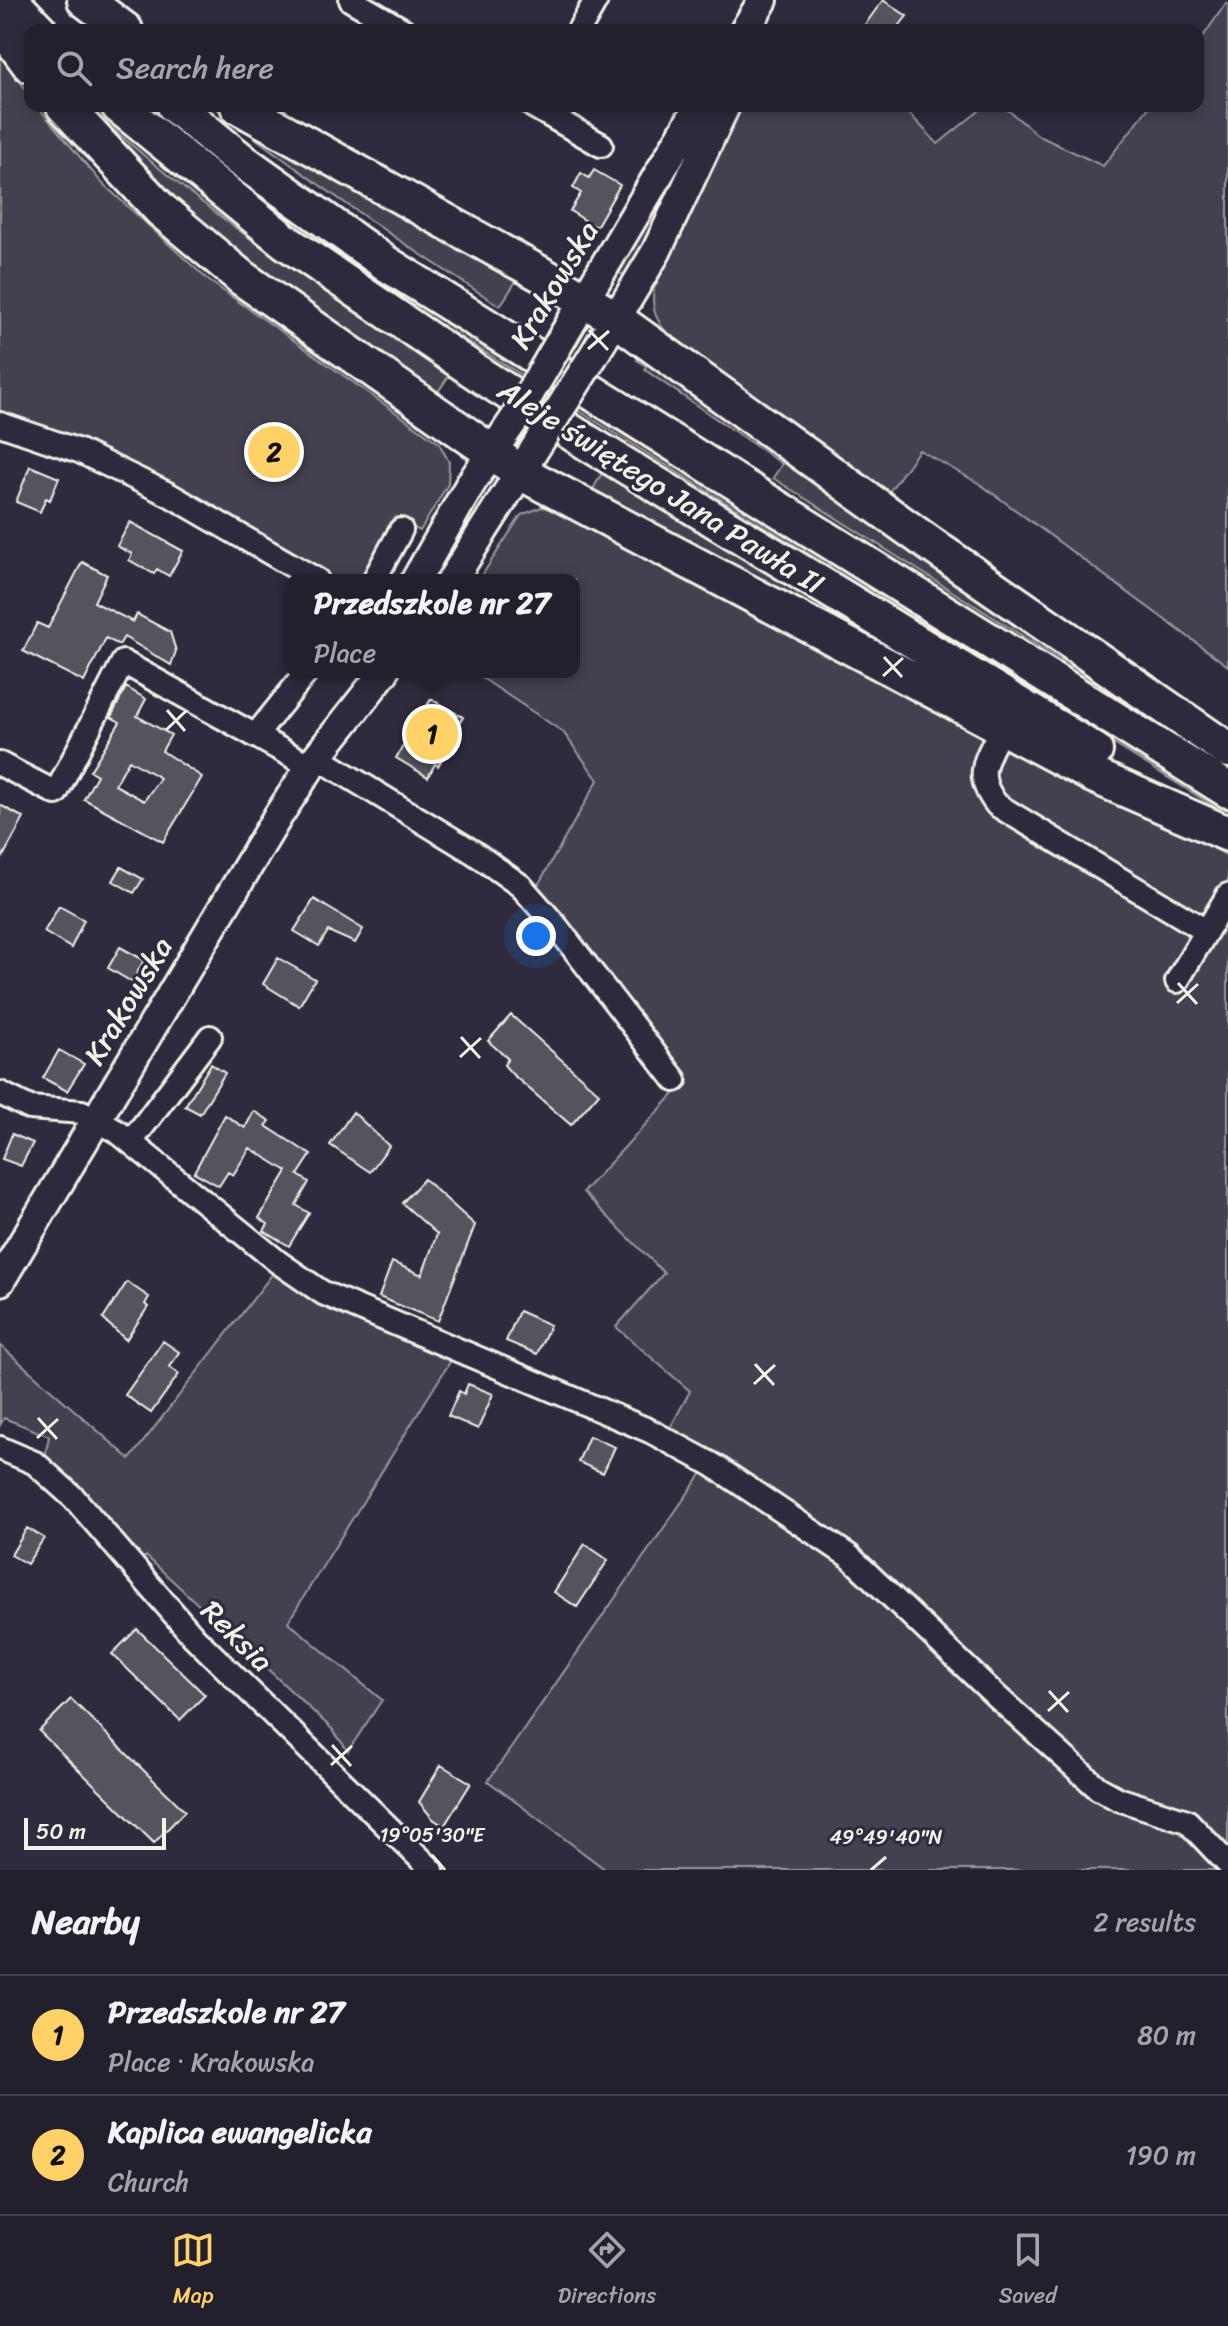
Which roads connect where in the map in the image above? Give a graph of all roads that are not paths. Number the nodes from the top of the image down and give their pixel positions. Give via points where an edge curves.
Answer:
1 (10, 0) edge
2 (57, 0) edge
3 (85, 0) edge
4 (351, 0) edge
5 (596, 0) edge
6 (763, 0) edge
7 (771, 0) edge
8 (0, 24) edge
9 (33, 24) edge
10 (83, 24) edge
11 (117, 24) edge
12 (393, 24) edge
13 (582, 24) edge
14 (749, 24) edge
15 (761, 24) edge
16 (24, 57) edge
17 (69, 112) edge
18 (126, 112) edge
19 (182, 112) edge
20 (249, 112) edge
21 (543, 112) edge
22 (695, 112) edge
23 (722, 112) edge
24 (601, 145) dead end
25 (585, 299) junction
26 (616, 319) junction
27 (0, 424) edge
28 (491, 452) junction
29 (520, 472) junction
30 (401, 530) dead end
31 (307, 574) edge
32 (377, 574) edge
33 (420, 574) edge
34 (456, 574) edge
35 (302, 678) edge
36 (362, 678) edge
37 (379, 678) edge
38 (1003, 726) junction
39 (255, 736) junction
40 (1228, 750) edge
41 (314, 762) junction
42 (0, 764) edge
43 (1228, 790) edge
44 (1228, 832) edge
45 (1228, 895) edge
46 (1206, 931) junction
47 (1177, 981) dead end
48 (210, 1037) dead end
49 (675, 1080) dead end
50 (0, 1093) edge
51 (97, 1119) junction
52 (131, 1142) junction
53 (0, 1281) edge
54 (0, 1448) edge
55 (1228, 1864) edge
56 (432, 1870) edge

1 - 9 highway
2 - 10 highway
3 - 11 highway
4 - 12 street
5 - 13 street
6 - 14 main road
7 - 15 main road
8 - 16 highway
17 - 28 highway via 197,242
18 - 44 highway, Aleje świętego Jana Pawła II via 286,242 470,368
19 - 43 highway, Aleje świętego Jana Pawła II via 387,264
20 - 25 highway
21 - 24 street
22 - 25 main road, Krakowska
23 - 26 main road via 661,241
25 - 26 highway
25 - 28 main road, Krakowska, bridge
26 - 29 main road, bridge
26 - 40 highway
27 - 31 street via 79,451 170,495
28 - 29 highway
28 - 33 main road, Krakowska
29 - 34 main road
29 - 38 highway
30 - 32 street
35 - 39 street
36 - 41 main road, Krakowska
37 - 41 main road, Krakowska
38 - 44 highway via 1095,776
38 - 46 street via 982,779 997,805
39 - 41 street
39 - 42 street via 123,662 56,793
41 - 49 street via 473,852 521,886
41 - 51 main road, Krakowska
45 - 46 street
46 - 47 street
48 - 52 street
50 - 51 street via 30,1108 82,1112
51 - 52 street
51 - 53 main road, Krakowska
52 - 55 street via 323,1293 650,1431 725,1473 860,1566 1098,1788 1187,1821
54 - 56 street, Reksia via 35,1463 74,1498 194,1637

